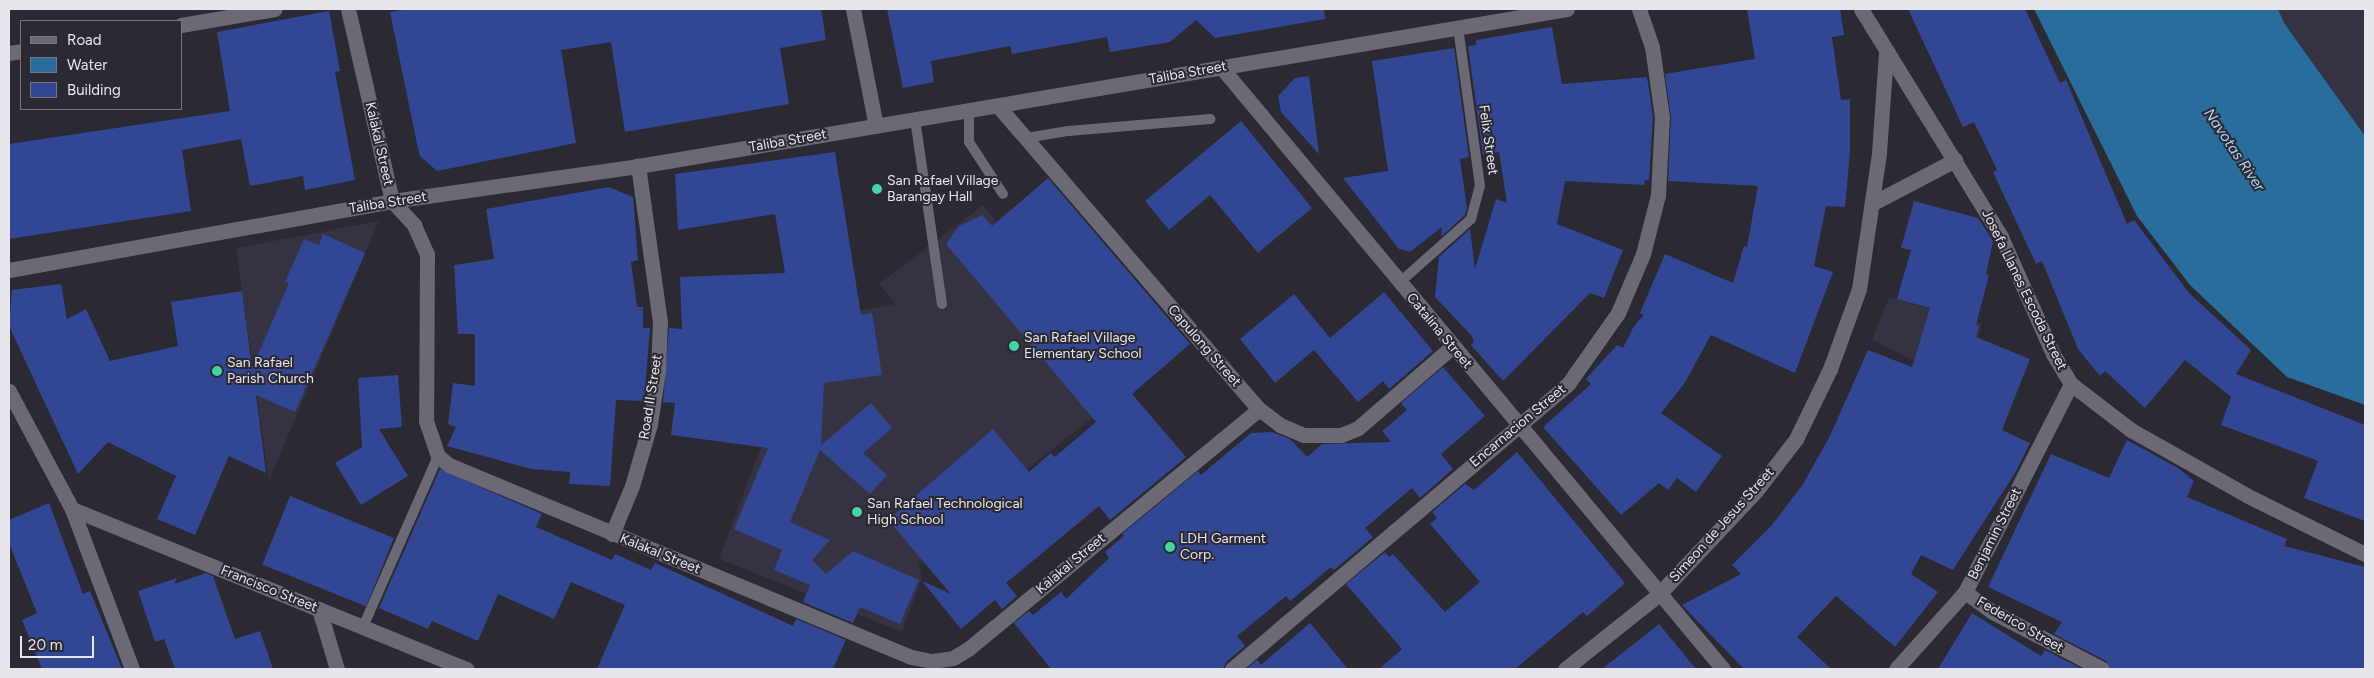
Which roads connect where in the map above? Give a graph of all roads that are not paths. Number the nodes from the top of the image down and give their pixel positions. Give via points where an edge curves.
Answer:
1 (275, 9) edge
2 (348, 9) edge
3 (853, 9) edge
4 (1568, 9) edge
5 (1639, 9) edge
6 (1861, 9) edge
7 (182, 24) edge
8 (1458, 27) junction
9 (1886, 53) junction
10 (1221, 68) junction
11 (998, 106) junction
12 (969, 111) junction
13 (1210, 119) dead end
14 (915, 120) junction
15 (876, 126) junction
16 (1026, 138) junction
17 (1955, 160) junction
18 (638, 166) junction
19 (1003, 194) dead end
20 (392, 201) junction
21 (1873, 203) junction
22 (9, 270) edge
23 (1399, 283) junction
24 (942, 304) dead end
25 (1452, 347) junction
26 (2070, 384) junction
27 (9, 391) edge
28 (1259, 408) junction
29 (1518, 427) junction
30 (438, 456) junction
31 (72, 509) junction
32 (612, 534) junction
33 (2365, 554) edge
34 (1965, 592) junction
35 (1658, 595) junction
36 (319, 609) junction
37 (364, 627) junction
38 (911, 663) edge
39 (132, 669) edge
40 (337, 669) edge
41 (467, 669) edge
42 (1232, 669) edge
43 (1565, 669) edge
44 (1723, 669) edge
45 (1896, 669) edge
46 (2102, 669) edge

1 - 7 street
2 - 20 street, Kalakal Street
3 - 15 street
4 - 8 street, Taliba Street
5 - 29 street, Encarnacion Street via 1652,47 1662,117 1658,195 1643,254 1618,313 1568,384
6 - 9 street, Josefa Llanes Escoda Street
8 - 10 street, Taliba Street
8 - 23 lane, Felix Street via 1480,186 1471,219
9 - 17 street, Josefa Llanes Escoda Street
9 - 21 street, Simeon de Jesus Street
10 - 11 street, Taliba Street
10 - 23 street, Catalina Street
11 - 12 street, Taliba Street
11 - 16 street, Capulong Street
12 - 14 street, Taliba Street
12 - 19 lane via 969,142
13 - 16 lane via 1068,131
14 - 15 street, Taliba Street
14 - 24 lane
15 - 18 street, Taliba Street
16 - 28 street, Capulong Street
17 - 21 street
17 - 26 street, Josefa Llanes Escoda Street via 2001,237 2053,354
18 - 20 street, Taliba Street
18 - 32 street, Road II Street via 660,322 658,371 650,424 635,477
20 - 22 street, Taliba Street
20 - 30 street, Kalakal Street via 414,225 427,254 426,421
21 - 35 street, Simeon de Jesus Street via 1859,288 1830,368 1796,439 1756,491
23 - 25 street, Catalina Street
25 - 28 street, Capulong Street via 1358,428 1341,436 1304,436 1280,425
25 - 29 street, Catalina Street
26 - 33 street, Josefa Llanes Escoda Street via 2140,435 2248,496
26 - 34 street, Benjamin Street
27 - 31 street
28 - 38 street, Kalakal Street via 968,649 953,658
29 - 35 street, Catalina Street
29 - 42 street, Encarnacion Street
30 - 32 street, Kalakal Street via 449,465
30 - 37 lane
31 - 36 street, Francisco Street
31 - 39 street
32 - 38 street, Kalakal Street
34 - 45 street, Benjamin Street
34 - 46 street, Federico Street via 1993,612
35 - 43 street, Simeon de Jesus Street
35 - 44 street, Catalina Street
36 - 37 street, Francisco Street
36 - 40 street
37 - 41 street, Francisco Street

